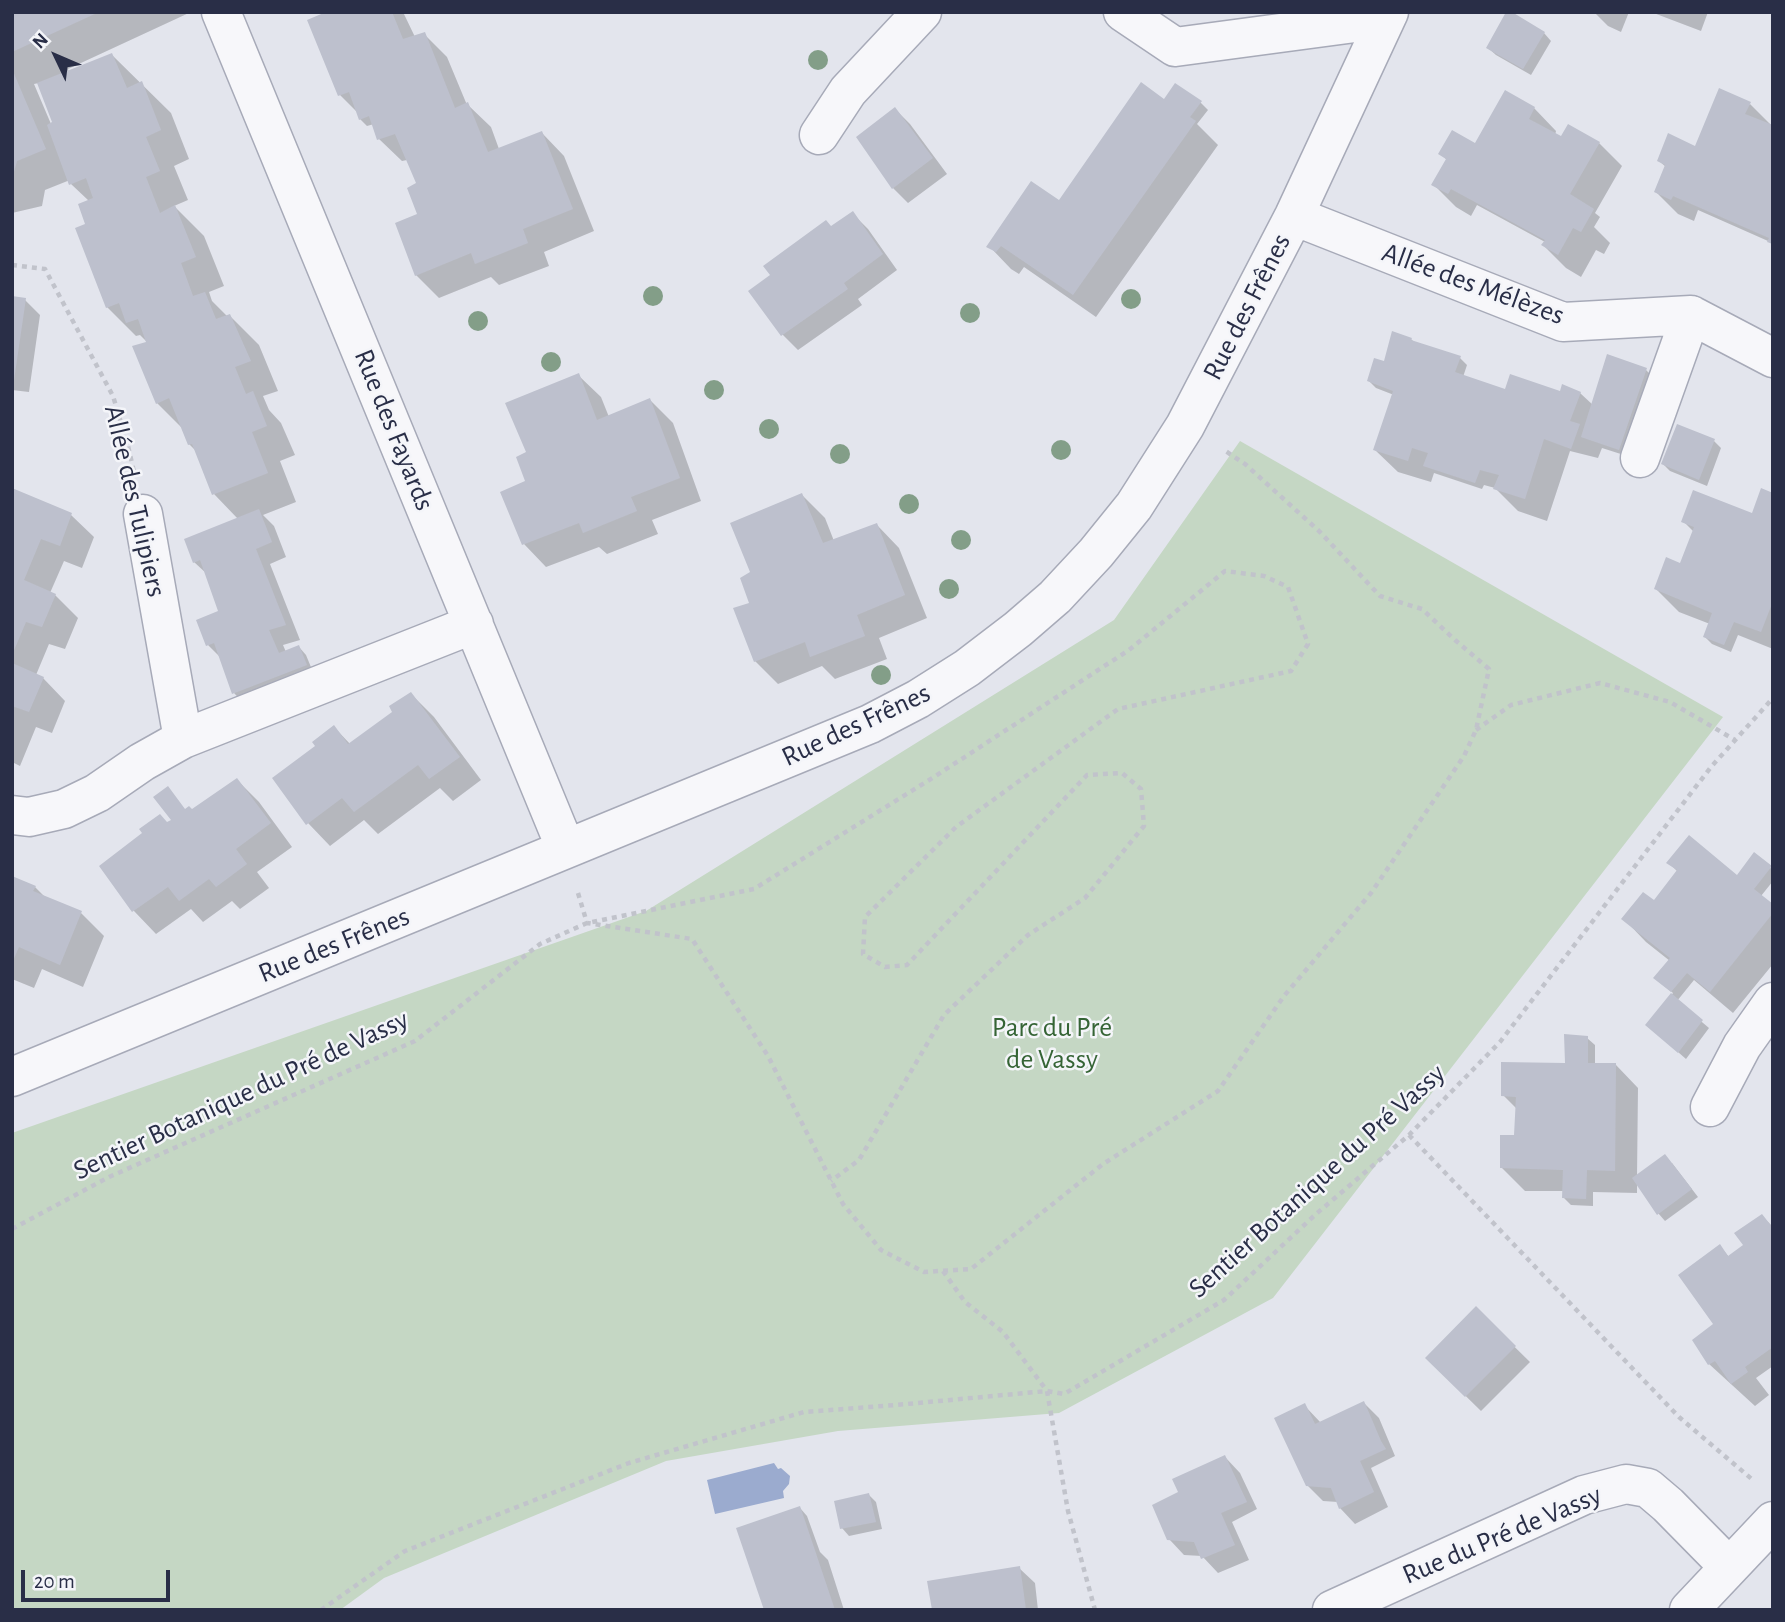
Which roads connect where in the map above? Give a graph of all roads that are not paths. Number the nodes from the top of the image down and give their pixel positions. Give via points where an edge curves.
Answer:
1 (221, 12) edge
2 (922, 12) edge
3 (1123, 12) edge
4 (1387, 16) edge
5 (819, 135) dead end
6 (1294, 216) junction
7 (1691, 315) junction
8 (1773, 358) edge
9 (1640, 458) dead end
10 (143, 514) road end
11 (474, 624) junction
12 (183, 739) junction
13 (12, 815) edge
14 (566, 849) junction
15 (1773, 1002) edge
16 (12, 1077) edge
17 (1710, 1107) dead end
18 (1768, 1505) edge
19 (1730, 1567) junction
20 (1332, 1610) edge
21 (1689, 1610) edge

1 - 11 street, Rue des Fayards
2 - 5 street via 848,91
3 - 4 street via 1175,47
4 - 6 street, Rue des Frênes
6 - 7 street, Allée des Mélèzes via 1563,322
6 - 14 street, Rue des Frênes via 1185,426 1134,506 1055,597 967,668 870,724
7 - 8 street
7 - 9 street
10 - 12 street, Allée des Tulipiers
11 - 12 street
11 - 14 street, Rue des Fayards
12 - 13 street via 64,809 29,817
14 - 16 street, Rue des Frênes
15 - 17 street via 1742,1046
18 - 19 street
19 - 20 street, Rue du Pré de Vassy via 1648,1488 1626,1484 1584,1495
19 - 21 street

